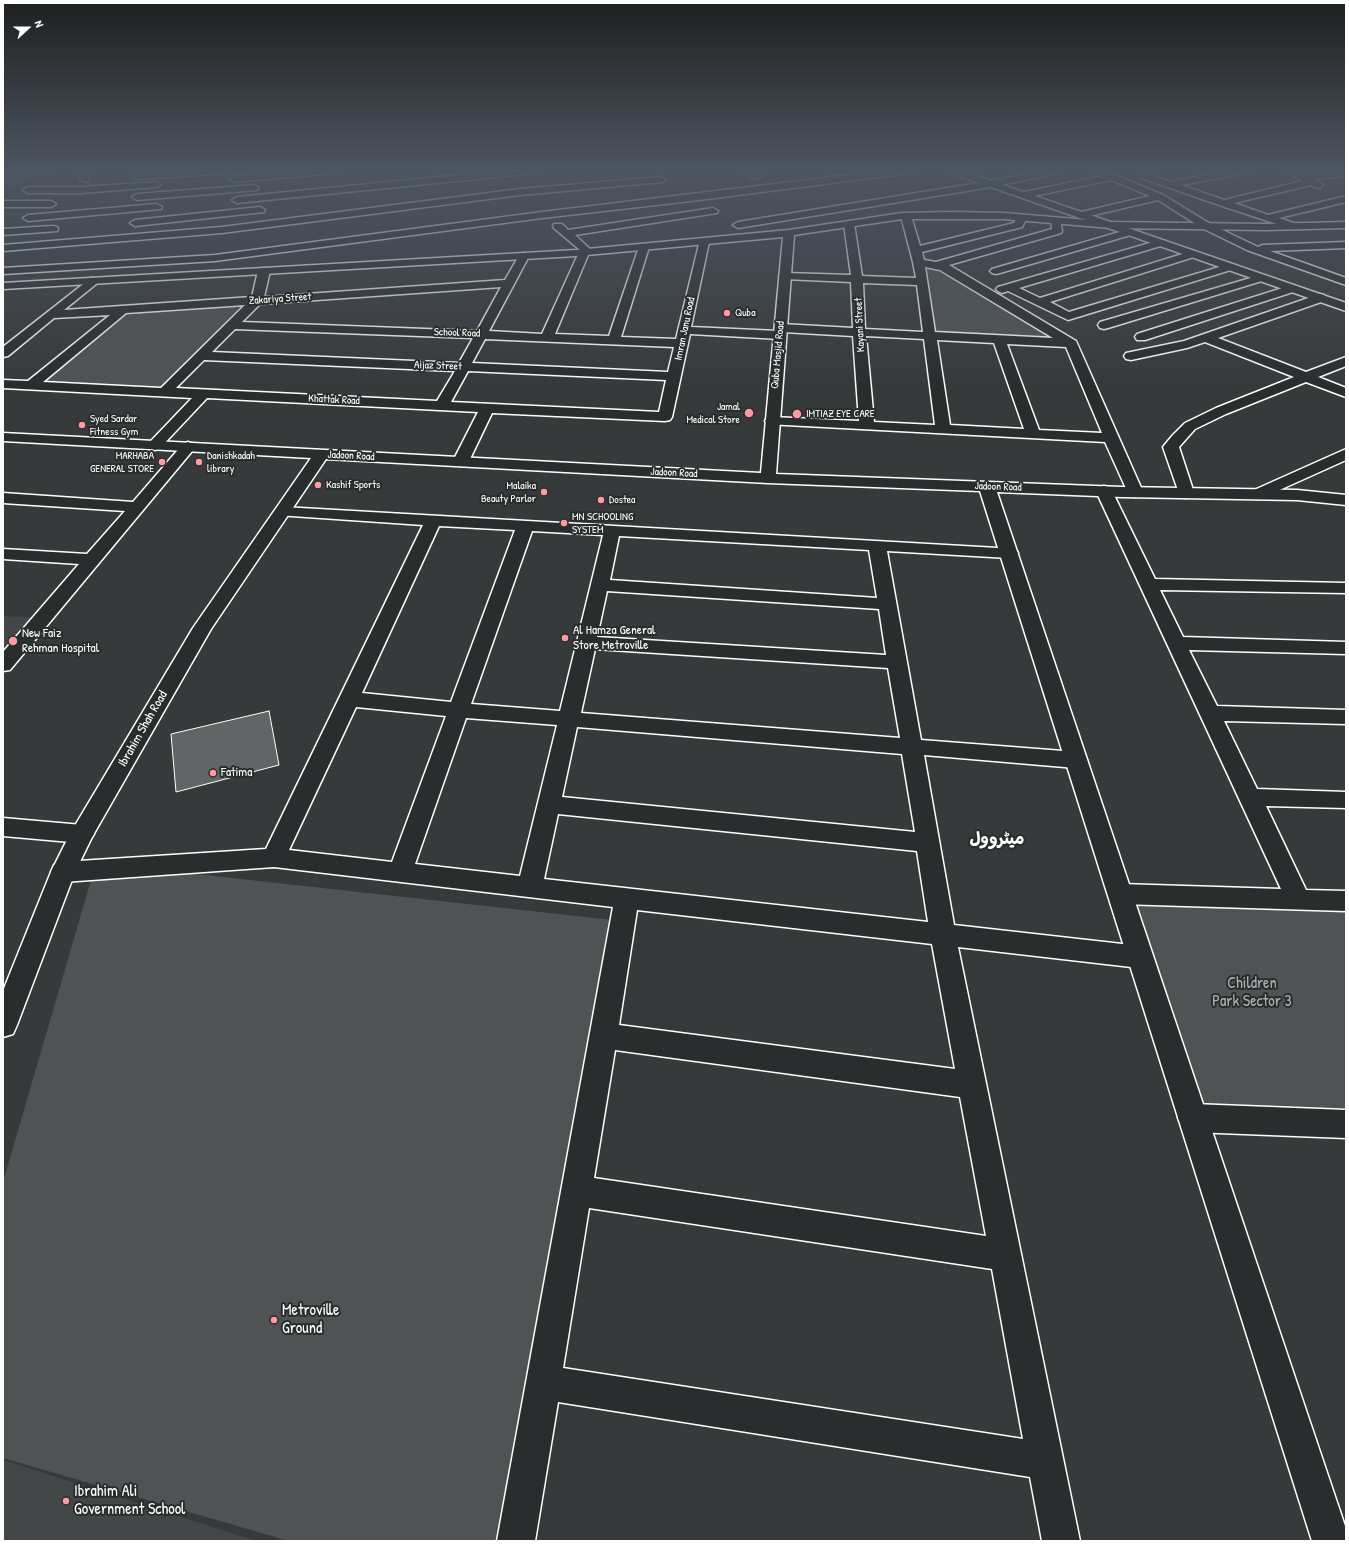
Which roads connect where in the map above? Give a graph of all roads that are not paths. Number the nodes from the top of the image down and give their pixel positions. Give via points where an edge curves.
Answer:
1 (120, 242) edge
2 (219, 242) edge
3 (334, 242) edge
4 (574, 242) edge
5 (704, 242) joint
6 (788, 242) edge
7 (852, 242) edge
8 (913, 242) edge
9 (921, 242) edge
10 (948, 242) edge
11 (1018, 242) edge
12 (1095, 242) edge
13 (1239, 242) edge
14 (1160, 243) joint
15 (1346, 246) edge
16 (644, 247) junction
17 (3, 248) edge
18 (1251, 248) junction
19 (915, 250) junction
20 (586, 252) junction
21 (1193, 254) junction
22 (35, 256) dead end
23 (524, 256) junction
24 (3, 258) edge
25 (214, 258) junction
26 (1318, 261) dead end
27 (1290, 262) junction
28 (938, 265) junction
29 (1230, 267) junction
30 (3, 271) edge
31 (264, 271) junction
32 (996, 271) dead end
33 (210, 274) junction
34 (1346, 274) edge
35 (1327, 275) junction
36 (785, 276) junction
37 (1261, 278) junction
38 (857, 279) junction
39 (95, 280) junction
40 (922, 282) junction
41 (1346, 282) edge
42 (510, 283) junction
43 (5, 287) edge
44 (1009, 287) junction
45 (1292, 289) junction
46 (988, 293) junction
47 (1320, 298) junction
48 (257, 300) junction
49 (1039, 302) junction
50 (1346, 307) edge
51 (123, 310) junction
52 (51, 315) junction
53 (232, 325) junction
54 (1104, 325) dead end
55 (685, 330) junction
56 (780, 332) junction
57 (859, 332) junction
58 (481, 334) junction
59 (929, 336) junction
60 (1141, 336) dead end
61 (547, 337) junction
62 (1207, 338) junction
63 (614, 340) junction
64 (999, 340) junction
65 (682, 344) junction
66 (1072, 344) junction
67 (3, 353) edge
68 (202, 356) junction
69 (1131, 356) dead end
70 (1346, 361) edge
71 (463, 367) junction
72 (674, 376) junction
73 (1306, 377) junction
74 (3, 384) edge
75 (30, 386) junction
76 (165, 392) junction
77 (1346, 393) edge
78 (203, 394) junction
79 (442, 406) junction
80 (487, 408) junction
81 (665, 417) joint
82 (772, 421) junction
83 (867, 426) junction
84 (943, 430) junction
85 (1033, 434) junction
86 (3, 437) edge
87 (1111, 438) junction
88 (155, 445) junction
89 (188, 447) junction
90 (322, 454) junction
91 (1346, 454) edge
92 (461, 461) junction
93 (768, 478) junction
94 (987, 487) junction
95 (1104, 491) junction
96 (1135, 492) junction
97 (1186, 493) junction
98 (1258, 494) junction
99 (3, 498) edge
100 (1346, 500) edge
101 (137, 507) junction
102 (283, 512) junction
103 (433, 521) junction
104 (525, 526) junction
105 (612, 531) junction
106 (877, 546) junction
107 (1009, 553) junction
108 (3, 554) edge
109 (92, 560) junction
110 (1149, 584) junction
111 (600, 585) junction
112 (1346, 588) edge
113 (887, 604) junction
114 (587, 642) junction
115 (1177, 643) junction
116 (1346, 648) edge
117 (897, 662) junction
118 (3, 665) edge
119 (348, 699) junction
120 (459, 710) junction
121 (1210, 714) junction
122 (1346, 717) edge
123 (569, 719) junction
124 (912, 747) junction
125 (1076, 760) junction
126 (1250, 797) junction
127 (1346, 800) edge
128 (549, 804) junction
129 (3, 827) edge
130 (82, 834) junction
131 (928, 843) junction
132 (274, 858) junction
133 (62, 872) junction
134 (400, 873) junction
135 (530, 887) junction
136 (1120, 894) junction
137 (626, 898) junction
138 (1299, 900) junction
139 (1346, 901) edge
140 (942, 934) junction
141 (1140, 957) junction
142 (3, 1025) edge
143 (603, 1036) junction
144 (972, 1085) junction
145 (1193, 1118) junction
146 (1346, 1124) edge
147 (576, 1191) junction
148 (1006, 1255) junction
149 (543, 1382) junction
150 (1045, 1461) junction
151 (516, 1541) edge
152 (1061, 1541) edge
153 (1331, 1541) edge

1 - 17 street
2 - 25 street
3 - 25 street
4 - 20 street
5 - 16 street
5 - 55 street, Imran Janu Road
6 - 36 street, Quba Masjid Road
7 - 38 street, Kayani Street
8 - 19 street
9 - 19 street
10 - 19 street
11 - 28 street
12 - 32 street
13 - 18 street
14 - 21 street
14 - 44 street
15 - 18 street
16 - 20 street
16 - 63 street
18 - 27 street
19 - 28 street
19 - 40 street
20 - 23 street
20 - 61 street
21 - 29 street
21 - 49 street
22 - 24 street
23 - 31 street
23 - 42 street
25 - 30 street
25 - 33 street
26 - 27 street
27 - 35 street
28 - 46 street
29 - 37 street
29 - 49 street via 1068,316
31 - 33 street
31 - 48 street
33 - 39 street
34 - 35 street
35 - 41 street
36 - 38 street
36 - 56 street, Quba Masjid Road
37 - 45 street
37 - 54 street
38 - 40 street
38 - 57 street, Kayani Street
39 - 43 street
39 - 52 street
40 - 59 street
42 - 48 street, Zakariya Street
42 - 58 street
44 - 46 street
44 - 49 street
45 - 47 street
45 - 60 street
46 - 66 street
47 - 50 street
47 - 62 street
48 - 51 street, Zakariya Street
48 - 53 street
51 - 52 street, Zakariya Street
51 - 75 street
52 - 67 street
53 - 58 street, School Road
53 - 68 street
55 - 56 street
55 - 65 street, Imran Janu Road
56 - 57 street
56 - 82 street, Quba Masjid Road
57 - 59 street
57 - 83 street, Kayani Street
58 - 61 street, School Road
58 - 71 street
59 - 64 street
59 - 84 street
61 - 63 street, School Road
62 - 69 street
62 - 73 street
63 - 65 street, School Road
64 - 66 street
64 - 85 street
65 - 72 street, Imran Janu Road
66 - 87 street
68 - 71 street, Aijaz Street
68 - 76 street
70 - 73 street
71 - 72 street, Aijaz Street
71 - 79 street
72 - 81 street, Imran Janu Road
73 - 77 street
73 - 97 street via 1190,426 1171,447
74 - 75 street, Khattak Road
75 - 76 street, Khattak Road
76 - 78 street, Khattak Road
78 - 79 street, Khattak Road
78 - 88 street
79 - 80 street, Khattak Road
80 - 81 street, Khattak Road
80 - 92 street
82 - 83 street
82 - 93 street, Quba Masjid Road
83 - 84 street
84 - 85 street
85 - 87 street
86 - 88 street, Jadoon Road
87 - 96 street
88 - 89 street, Jadoon Road
89 - 90 street, Jadoon Road
89 - 101 street
90 - 92 street, Jadoon Road
90 - 102 street, Ibrahim Shah Road
91 - 98 street
92 - 93 street, Jadoon Road
93 - 94 street, Jadoon Road
94 - 95 street, Jadoon Road
94 - 107 street
95 - 96 street, Jadoon Road
95 - 110 street
96 - 97 street, Jadoon Road
97 - 98 street, Jadoon Road
98 - 100 street, Jadoon Road
99 - 101 street
101 - 109 street
102 - 103 street
102 - 130 street, Ibrahim Shah Road via 202,628
103 - 104 street
103 - 119 street
104 - 105 street
104 - 120 street
105 - 106 street
105 - 111 street
106 - 107 street
106 - 113 street
107 - 125 street
108 - 109 street
109 - 118 street
110 - 112 street
110 - 115 street
111 - 113 street
111 - 114 street
113 - 117 street
114 - 117 street
114 - 123 street
115 - 116 street
115 - 121 street
117 - 124 street
119 - 120 street
119 - 132 street
120 - 123 street
120 - 134 street
121 - 122 street
121 - 126 street
123 - 124 street
123 - 128 street
124 - 125 street
124 - 131 street
125 - 136 street
126 - 127 street
126 - 138 street
128 - 131 street
128 - 135 street
129 - 130 street
130 - 133 street, Ibrahim Shah Road
131 - 140 street
132 - 133 street
132 - 134 street
133 - 142 street, Ibrahim Shah Road
134 - 135 street
135 - 137 street
136 - 138 street
136 - 141 street
137 - 140 street
137 - 143 street
138 - 139 street
140 - 141 street
140 - 144 street
141 - 145 street
143 - 144 street
143 - 147 street
144 - 148 street
145 - 146 street
145 - 153 street
147 - 148 street
147 - 149 street
148 - 150 street
149 - 150 street
149 - 151 street
150 - 152 street

